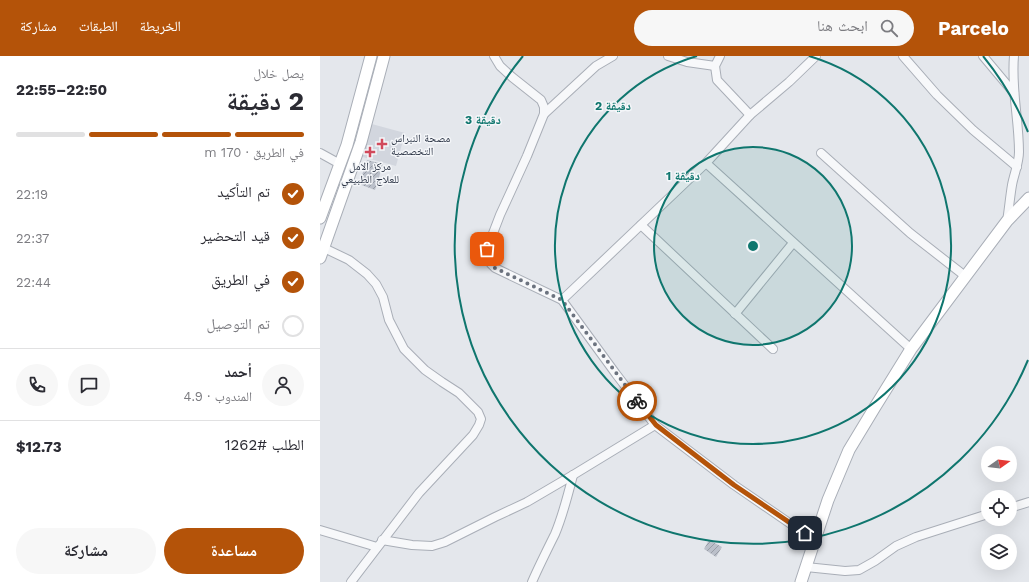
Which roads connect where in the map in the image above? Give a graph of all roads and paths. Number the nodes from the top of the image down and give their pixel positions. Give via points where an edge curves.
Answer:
1 (371, 56) edge
2 (384, 56) edge
3 (494, 56) edge
4 (613, 56) edge
5 (668, 56) edge
6 (720, 56) edge
7 (816, 56) edge
8 (903, 56) edge
9 (983, 56) edge
10 (1014, 56) edge
11 (715, 66) junction
12 (1014, 94) junction
13 (544, 114) junction
14 (750, 115) junction
15 (320, 153) edge
16 (821, 153) dead end
17 (706, 163) junction
18 (340, 164) junction
19 (1017, 167) junction
20 (1029, 198) edge
21 (320, 218) edge
22 (1007, 221) junction
23 (641, 225) junction
24 (793, 243) junction
25 (322, 253) edge
26 (966, 276) junction
27 (562, 300) junction
28 (735, 314) junction
29 (773, 349) dead end
30 (911, 349) junction
31 (656, 425) junction
32 (574, 475) junction
33 (1029, 502) edge
34 (1017, 506) edge
35 (981, 516) edge
36 (320, 530) edge
37 (382, 540) junction
38 (814, 540) junction
39 (377, 547) junction
40 (806, 567) junction
41 (351, 582) edge
42 (532, 582) edge
43 (801, 582) edge

1 - 18 street
2 - 25 street via 361,142
3 - 13 street via 500,66 541,100
4 - 13 street via 596,66
5 - 11 street
6 - 11 street
7 - 14 street
8 - 19 street via 937,95
9 - 12 street
10 - 12 street
11 - 14 street via 717,80
12 - 19 street via 1018,127
13 - 27 street via 497,222 487,249 487,258 495,268
14 - 17 street
15 - 18 street
16 - 26 street via 910,233
17 - 23 street
17 - 24 street
18 - 21 street
19 - 22 street
20 - 22 street
22 - 26 street
23 - 27 street
23 - 28 street
24 - 28 street
24 - 30 street
25 - 37 street via 349,260 367,274 383,297 389,320 404,348 424,370 459,393 478,412 481,419 473,435 419,493
26 - 30 street
27 - 31 street
28 - 29 street
30 - 38 street via 849,450
31 - 32 street
31 - 38 street via 734,485
32 - 37 street via 527,502 445,542 432,546
32 - 42 street via 555,534
33 - 34 street
35 - 40 street via 916,537 896,546 859,570
36 - 39 street
37 - 39 street
38 - 40 street
39 - 41 street
40 - 43 street

